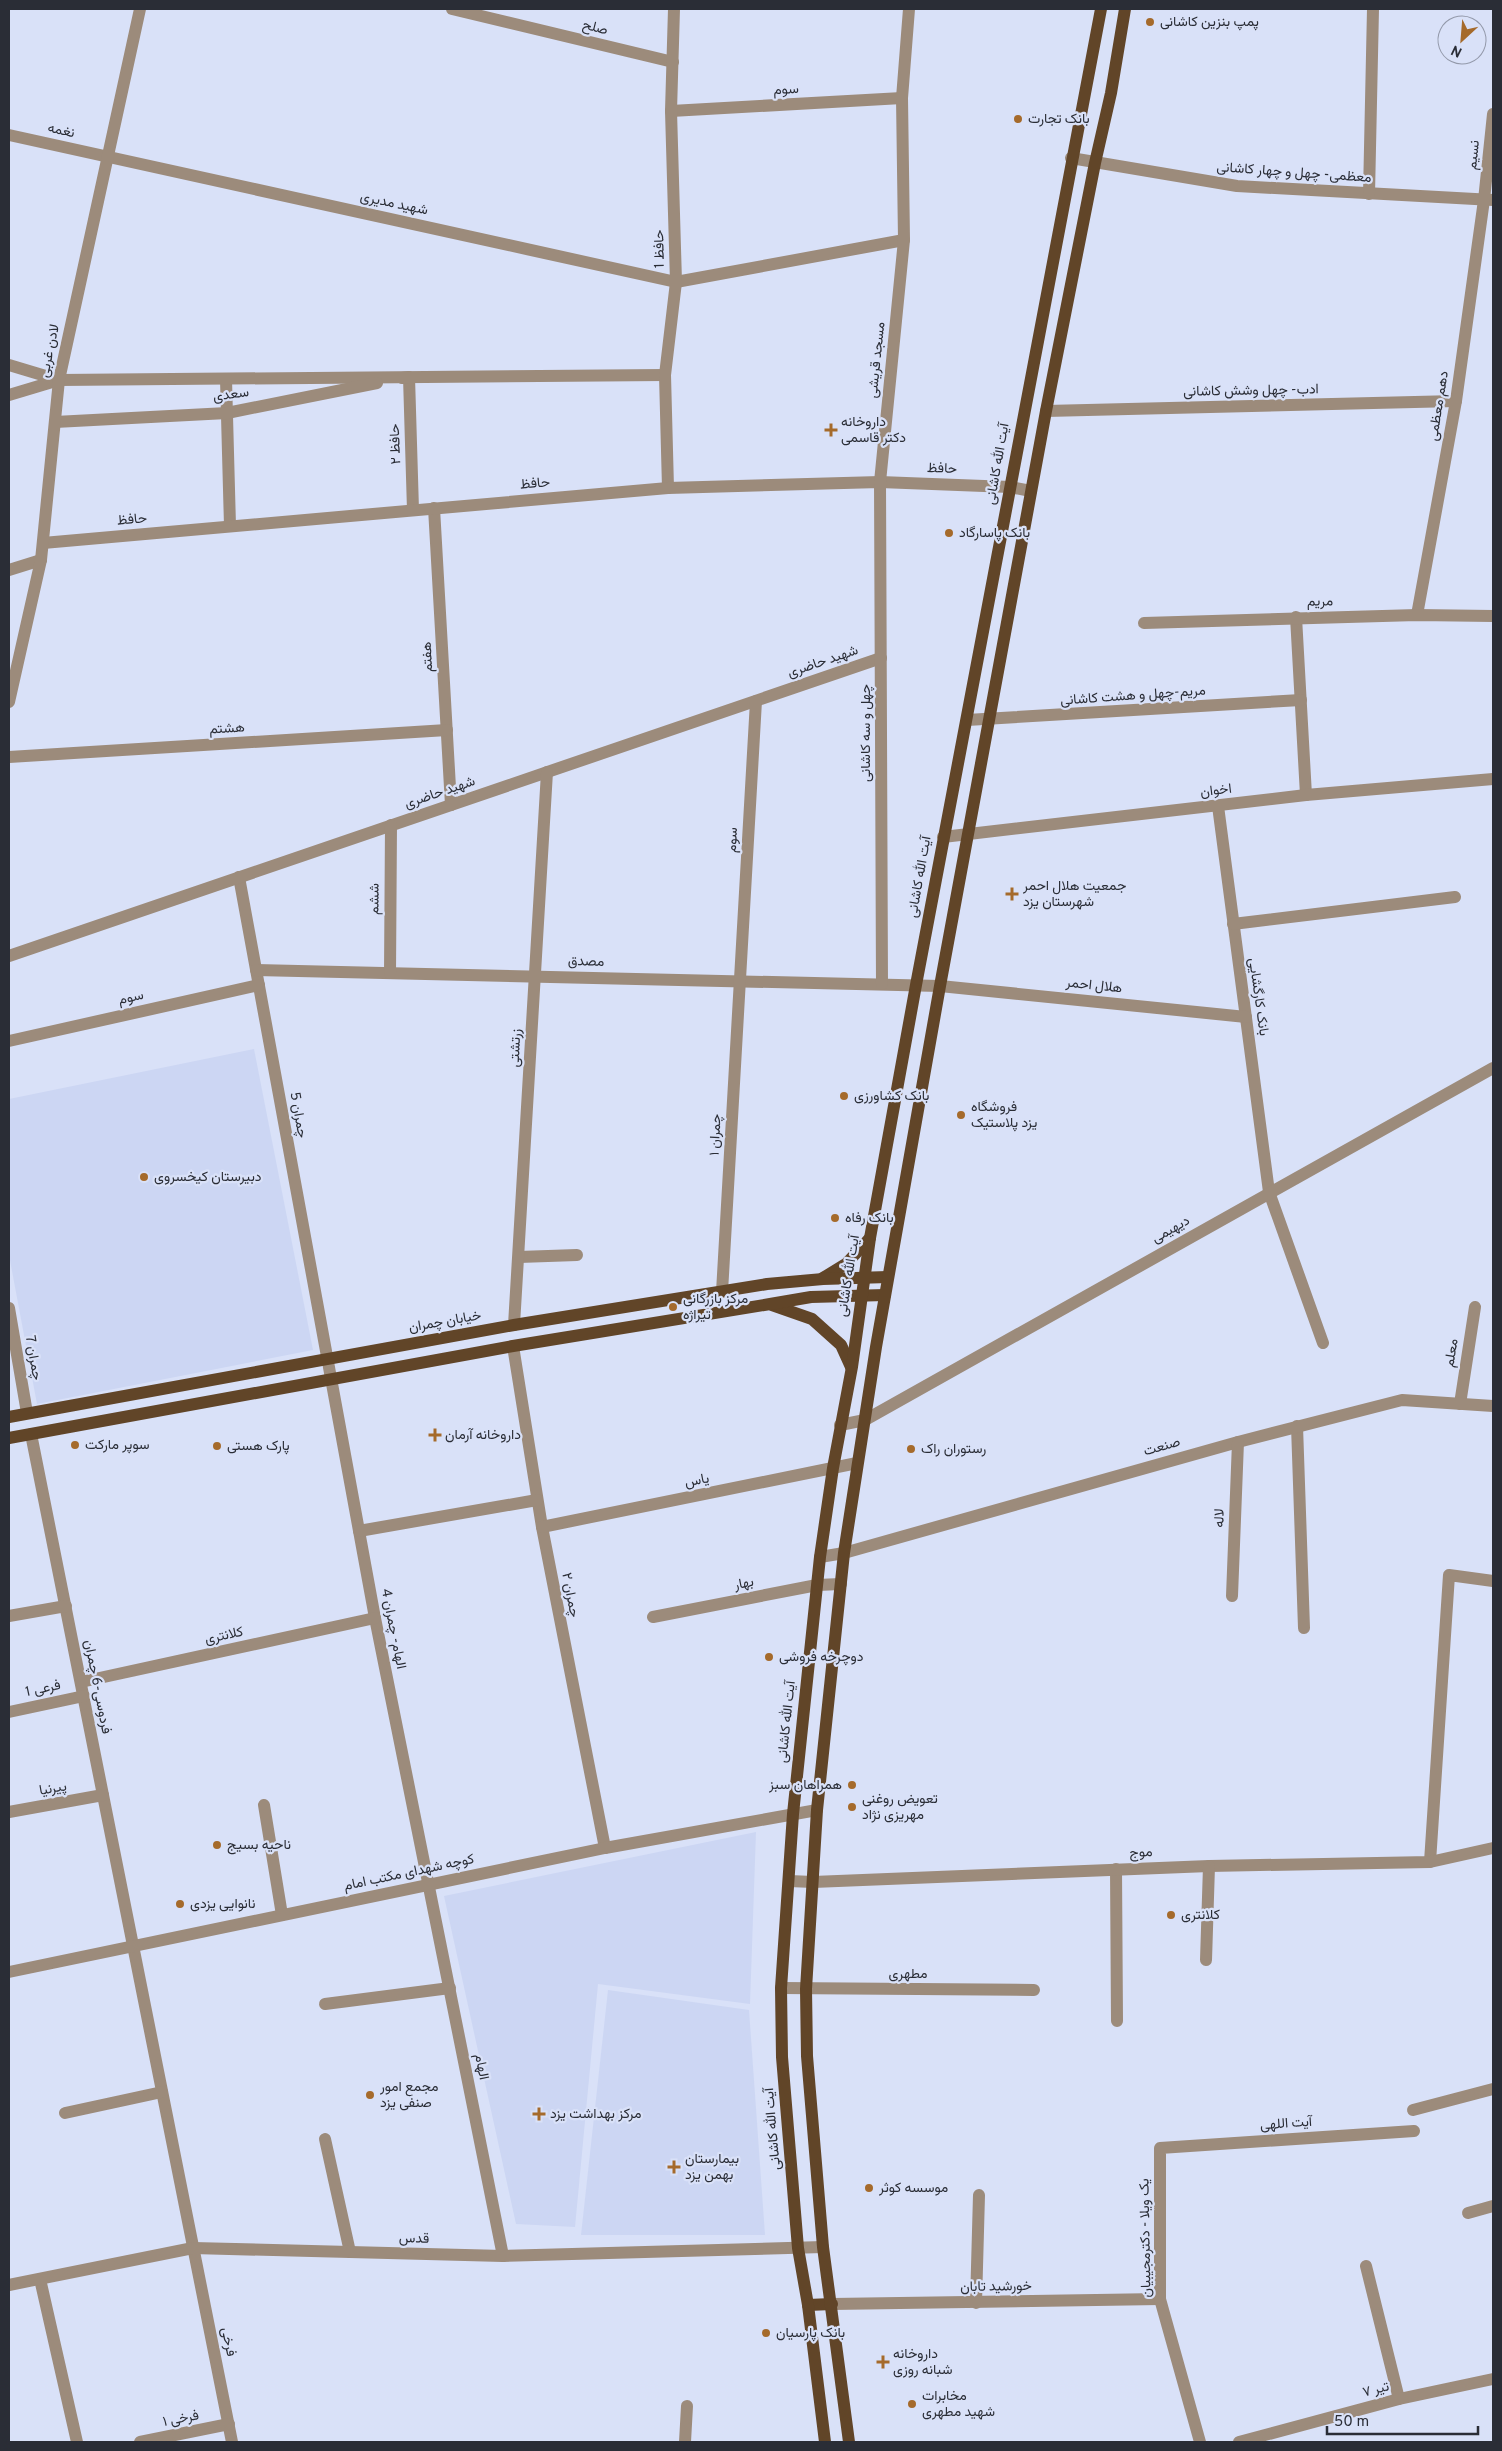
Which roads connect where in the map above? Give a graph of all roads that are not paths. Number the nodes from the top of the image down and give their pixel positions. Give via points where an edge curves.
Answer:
1 (140, 9) edge
2 (452, 9) edge
3 (674, 9) edge
4 (909, 9) edge
5 (1101, 9) edge
6 (1125, 9) edge
7 (1373, 9) edge
8 (674, 62) junction
9 (902, 98) junction
10 (672, 111) junction
11 (1493, 114) edge
12 (9, 135) edge
13 (107, 157) junction
14 (1071, 158) junction
15 (1094, 163) junction
16 (1369, 194) junction
17 (1488, 200) edge
18 (904, 240) junction
19 (676, 282) junction
20 (9, 365) edge
21 (665, 375) junction
22 (409, 377) junction
23 (226, 379) junction
24 (59, 380) junction
25 (9, 395) edge
26 (1456, 402) junction
27 (1046, 411) junction
28 (227, 413) junction
29 (55, 422) junction
30 (880, 482) junction
31 (1010, 487) junction
32 (668, 488) junction
33 (1031, 491) junction
34 (434, 508) junction
35 (413, 510) junction
36 (230, 526) junction
37 (43, 543) junction
38 (41, 560) junction
39 (9, 570) edge
40 (1417, 615) junction
41 (1493, 616) edge
42 (1296, 618) junction
43 (1144, 623) dead end
44 (881, 658) junction
45 (1301, 700) junction
46 (756, 701) junction
47 (9, 702) edge
48 (967, 720) junction
49 (990, 720) junction
50 (447, 730) junction
51 (9, 757) edge
52 (547, 772) junction
53 (1493, 778) edge
54 (1306, 795) junction
55 (451, 805) junction
56 (1218, 806) junction
57 (391, 825) junction
58 (970, 834) junction
59 (943, 836) junction
60 (239, 877) junction
61 (1454, 897) dead end
62 (1234, 924) junction
63 (9, 956) edge
64 (256, 970) junction
65 (390, 973) junction
66 (535, 976) junction
67 (740, 981) junction
68 (259, 984) junction
69 (882, 984) junction
70 (916, 985) junction
71 (940, 986) junction
72 (1246, 1017) junction
73 (9, 1041) edge
74 (1493, 1068) edge
75 (1269, 1192) junction
76 (870, 1238) junction
77 (577, 1255) dead end
78 (518, 1257) junction
79 (888, 1276) junction
80 (864, 1278) junction
81 (823, 1279) junction
82 (722, 1292) junction
83 (885, 1295) junction
84 (861, 1296) junction
85 (770, 1304) junction
86 (1475, 1307) dead end
87 (9, 1308) edge
88 (514, 1325) junction
89 (1323, 1343) dead end
90 (513, 1346) junction
91 (327, 1358) junction
92 (852, 1367) junction
93 (331, 1379) junction
94 (1460, 1404) junction
95 (1493, 1406) edge
96 (28, 1413) junction
97 (9, 1417) edge
98 (865, 1420) junction
99 (840, 1425) junction
100 (1297, 1426) junction
101 (31, 1434) junction
102 (9, 1438) edge
103 (1238, 1442) junction
104 (858, 1463) junction
105 (833, 1468) junction
106 (537, 1500) junction
107 (542, 1527) junction
108 (359, 1531) junction
109 (844, 1552) junction
110 (820, 1557) junction
111 (1493, 1581) edge
112 (841, 1584) junction
113 (817, 1585) junction
114 (1232, 1596) dead end
115 (66, 1606) junction
116 (9, 1616) edge
117 (653, 1617) dead end
118 (375, 1618) junction
119 (1304, 1628) dead end
120 (81, 1682) junction
121 (84, 1696) junction
122 (9, 1712) edge
123 (103, 1795) junction
124 (264, 1805) dead end
125 (817, 1810) junction
126 (9, 1812) edge
127 (793, 1814) junction
128 (605, 1848) junction
129 (1493, 1848) edge
130 (1430, 1862) junction
131 (1209, 1866) junction
132 (1116, 1869) junction
133 (789, 1881) junction
134 (813, 1882) junction
135 (429, 1884) junction
136 (282, 1915) junction
137 (134, 1946) junction
138 (1206, 1960) dead end
139 (9, 1972) edge
140 (450, 1988) junction
141 (781, 1988) junction
142 (806, 1989) junction
143 (1034, 1990) dead end
144 (325, 2004) dead end
145 (1118, 2020) dead end
146 (1493, 2089) edge
147 (162, 2092) junction
148 (1413, 2110) dead end
149 (66, 2113) dead end
150 (1414, 2130) dead end
151 (325, 2139) dead end
152 (1160, 2148) joint
153 (979, 2195) dead end
154 (1493, 2206) edge
155 (1468, 2212) dead end
156 (823, 2247) junction
157 (194, 2248) junction
158 (798, 2248) junction
159 (350, 2252) junction
160 (503, 2256) junction
161 (1366, 2266) dead end
162 (40, 2279) junction
163 (9, 2286) edge
164 (1160, 2299) junction
165 (976, 2303) junction
166 (832, 2304) junction
167 (808, 2305) junction
168 (1493, 2379) edge
169 (1399, 2399) junction
170 (687, 2406) dead end
171 (229, 2424) junction
172 (77, 2442) edge
173 (140, 2442) edge
174 (232, 2442) edge
175 (685, 2442) edge
176 (825, 2442) edge
177 (849, 2442) edge
178 (1200, 2442) edge
179 (1240, 2442) edge

1 - 13 street, لادن غربی
2 - 8 street, صلح
3 - 8 street, حافظ 1
4 - 9 street, مسجد قریشی
5 - 14 main road, آیت الله کاشانی
6 - 15 main road via 1111,93
7 - 16 street
8 - 10 street, حافظ 1
9 - 10 street, سوم
9 - 18 street, مسجد قریشی
10 - 19 street, حافظ 1
11 - 17 street, نسیم
12 - 13 street, نغمه
13 - 19 street, شهید مدیری
13 - 24 street, لادن غربی
14 - 15 street, معظمی- چهل و چهار کاشانی
14 - 31 main road, آیت الله کاشانی
15 - 16 street, معظمی- چهل و چهار کاشانی via 1236,186
15 - 27 main road
16 - 17 street, معظمی- چهل و چهار کاشانی
17 - 26 street, دهم معظمی
18 - 19 street
18 - 30 street, مسجد قریشی
19 - 21 street, حافظ 1
20 - 24 street
21 - 22 street, سعدی
21 - 32 street, حافظ 1
22 - 23 street, سعدی
22 - 28 street, سعدی
22 - 35 street, حافظ ۲
23 - 24 street, سعدی
23 - 28 street
24 - 25 street
24 - 29 street, لادن غربی
26 - 27 street, ادب- چهل وشش کاشانی
26 - 40 street, دهم معظمی
27 - 33 main road
28 - 29 street, سعدی
28 - 36 street
29 - 37 street, لادن غربی
30 - 31 street, حافظ
30 - 32 street, حافظ
30 - 44 street, چهل و سه کاشانی
31 - 33 street, حافظ
31 - 48 main road, آیت الله کاشانی
32 - 34 street, حافظ
33 - 49 main road
34 - 35 street, حافظ
34 - 50 street, هفتم
35 - 36 street, حافظ
36 - 37 street, حافظ
37 - 38 street, لادن غربی
38 - 39 street
38 - 47 street, لادن غربی
40 - 41 street, مریم
40 - 42 street, مریم
42 - 43 street
42 - 45 street, مریم
44 - 46 street, شهید حاضری
44 - 69 street, چهل و سه کاشانی
45 - 49 street, مریم-چهل و هشت کاشانی
45 - 54 street, مریم
46 - 52 street, شهید حاضری
46 - 67 street, سوم
48 - 49 street, مریم-چهل و هشت کاشانی
48 - 59 main road, آیت الله کاشانی
49 - 58 main road
50 - 51 street, هشتم
50 - 55 street, هفتم
52 - 55 street, شهید حاضری
52 - 66 street, زرتشتی
53 - 54 street, اخوان
54 - 56 street, اخوان
55 - 57 street, شهید حاضری
56 - 58 street, اخوان
56 - 62 street, بانک کارگشایی
57 - 60 street, شهید حاضری
57 - 65 street, ششم
58 - 59 street, اخوان
58 - 71 main road
59 - 70 main road, آیت الله کاشانی
60 - 63 street, شهید حاضری
60 - 64 street, چمران 5
61 - 62 street
62 - 72 street, بانک کارگشایی
64 - 65 street, مصدق
64 - 68 street, چمران 5
65 - 66 street, مصدق
66 - 67 street, مصدق
66 - 78 street, زرتشتی
67 - 69 street, مصدق
67 - 82 street, چمران ۱
68 - 73 street, سوم
68 - 91 street, چمران 5
69 - 70 street, مصدق
70 - 71 street, هلال احمر
70 - 76 main road, آیت الله کاشانی
71 - 72 street, هلال احمر
71 - 79 main road
72 - 75 street, بانک کارگشایی
74 - 75 street, دیهیمی
75 - 89 street, بانک کارگشایی
75 - 98 street, دیهیمی
76 - 80 main road, آیت الله کاشانی
76 - 81 main road via 846,1264
77 - 78 street
78 - 88 street, زرتشتی
79 - 80 main road, خیابان چمران
79 - 83 main road
80 - 81 main road, خیابان چمران
80 - 84 main road, آیت الله کاشانی
81 - 82 main road, خیابان چمران
82 - 88 main road, خیابان چمران
83 - 84 main road
83 - 98 main road
84 - 85 main road via 811,1297
84 - 92 main road, آیت الله کاشانی
85 - 90 main road
85 - 92 main road via 812,1320 841,1345
86 - 94 street, معلم
87 - 96 street, چمران 7
88 - 91 main road, خیابان چمران
90 - 93 main road
90 - 106 street, چمران ۲
91 - 93 street, چمران 5
91 - 96 main road, خیابان چمران
92 - 99 main road, آیت الله کاشانی
93 - 101 main road
93 - 108 street, الهام- چمران 4
94 - 95 street, صنعت
94 - 100 street, صنعت via 1402,1400
96 - 97 main road, خیابان چمران
98 - 99 street, دیهیمی
98 - 104 main road
99 - 105 main road, آیت الله کاشانی
100 - 103 street, صنعت
100 - 119 street
101 - 102 main road
101 - 115 street, فردوسی-6 چمران
103 - 109 street, صنعت
103 - 114 street, لاله
104 - 105 street, یاس
104 - 109 main road
105 - 107 street, یاس
105 - 110 main road, آیت الله کاشانی
106 - 107 street, چمران ۲
106 - 108 street
107 - 128 street, چمران ۲
108 - 118 street, الهام- چمران 4
109 - 110 street, صنعت
109 - 112 main road
110 - 113 main road, آیت الله کاشانی
111 - 130 street via 1449,1575
112 - 113 street, بهار
112 - 125 main road
113 - 117 street, بهار
113 - 127 main road, آیت الله کاشانی
115 - 116 street
115 - 120 street, فردوسی-6 چمران
118 - 120 street, کلانتری
118 - 135 street, الهام- چمران 4
120 - 121 street, فردوسی-6 چمران
121 - 122 street, فرعی 1
121 - 123 street, فردوسی-6 چمران
123 - 126 street, پیرنیا
123 - 137 street, فردوسی-6 چمران
124 - 136 street
125 - 127 street, کوچه شهدای مکتب امام
125 - 134 main road
127 - 128 street, کوچه شهدای مکتب امام
127 - 133 main road, آیت الله کاشانی
128 - 135 street, کوچه شهدای مکتب امام
129 - 130 street, موج
130 - 131 street, موج
131 - 132 street, موج
131 - 138 street
132 - 134 street, موج
132 - 145 street
133 - 134 street, موج
133 - 141 main road, آیت الله کاشانی
134 - 142 main road
135 - 136 street, کوچه شهدای مکتب امام
135 - 140 street, الهام
136 - 137 street, کوچه شهدای مکتب امام
137 - 139 street, کوچه شهدای مکتب امام
137 - 147 street, فردوسی-6 چمران
140 - 144 street
140 - 160 street, الهام
141 - 142 street, مطهری
141 - 158 main road, آیت الله کاشانی via 782,2057
142 - 143 street, مطهری
142 - 156 main road via 807,2056
146 - 148 street
147 - 149 street
147 - 157 street, فرخی
150 - 152 street, آیت اللهی
151 - 159 street
152 - 164 street, یک ویلا - دکترمجیبیان
153 - 165 street
154 - 155 street
156 - 158 street, قدس
156 - 166 main road
157 - 159 street, قدس
157 - 162 street, قدس
157 - 171 street, فرخی
158 - 160 street, قدس
158 - 167 main road, آیت الله کاشانی
159 - 160 street, قدس
161 - 169 street
162 - 163 street, قدس
162 - 172 street
164 - 165 street, خورشید تابان
164 - 178 street, یک ویلا - دکترمجیبیان
165 - 166 street, خورشید تابان
166 - 167 main road
166 - 177 main road
167 - 176 main road, آیت الله کاشانی
168 - 169 street, ۷ تیر
169 - 179 street, ۷ تیر
170 - 175 street
171 - 173 street, فرخی ۱
171 - 174 street, فرخی

